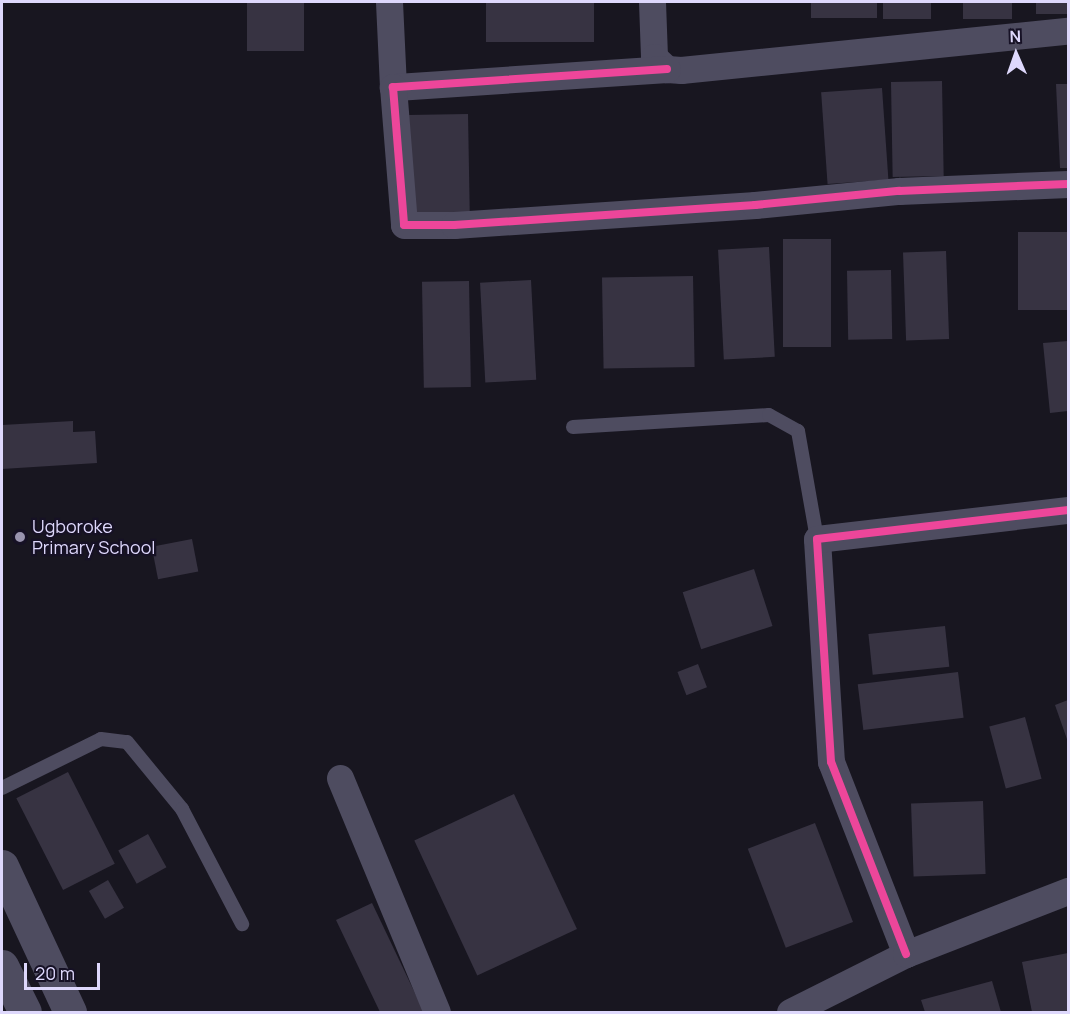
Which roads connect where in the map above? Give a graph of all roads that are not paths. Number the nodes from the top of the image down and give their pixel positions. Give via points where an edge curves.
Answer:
1 (389, 2) edge
2 (652, 2) edge
3 (1068, 31) edge
4 (668, 69) junction
5 (393, 87) junction
6 (1068, 184) edge
7 (573, 427) dead end
8 (1068, 510) edge
9 (817, 539) junction
10 (340, 778) dead end
11 (2, 788) edge
12 (2, 866) edge
13 (1068, 891) edge
14 (242, 924) dead end
15 (906, 954) junction
16 (2, 966) edge
17 (25, 1012) edge
18 (70, 1012) edge
19 (437, 1012) edge
20 (790, 1012) edge

1 - 5 street
2 - 4 street via 654,57
3 - 4 street
4 - 5 street
5 - 6 street via 404,225 755,205 899,191
7 - 9 lane via 769,415 798,431
8 - 9 street
9 - 15 street via 831,762
10 - 19 street
11 - 14 lane via 101,739 127,742 182,809
12 - 18 street
13 - 15 street
15 - 20 street
16 - 17 street

